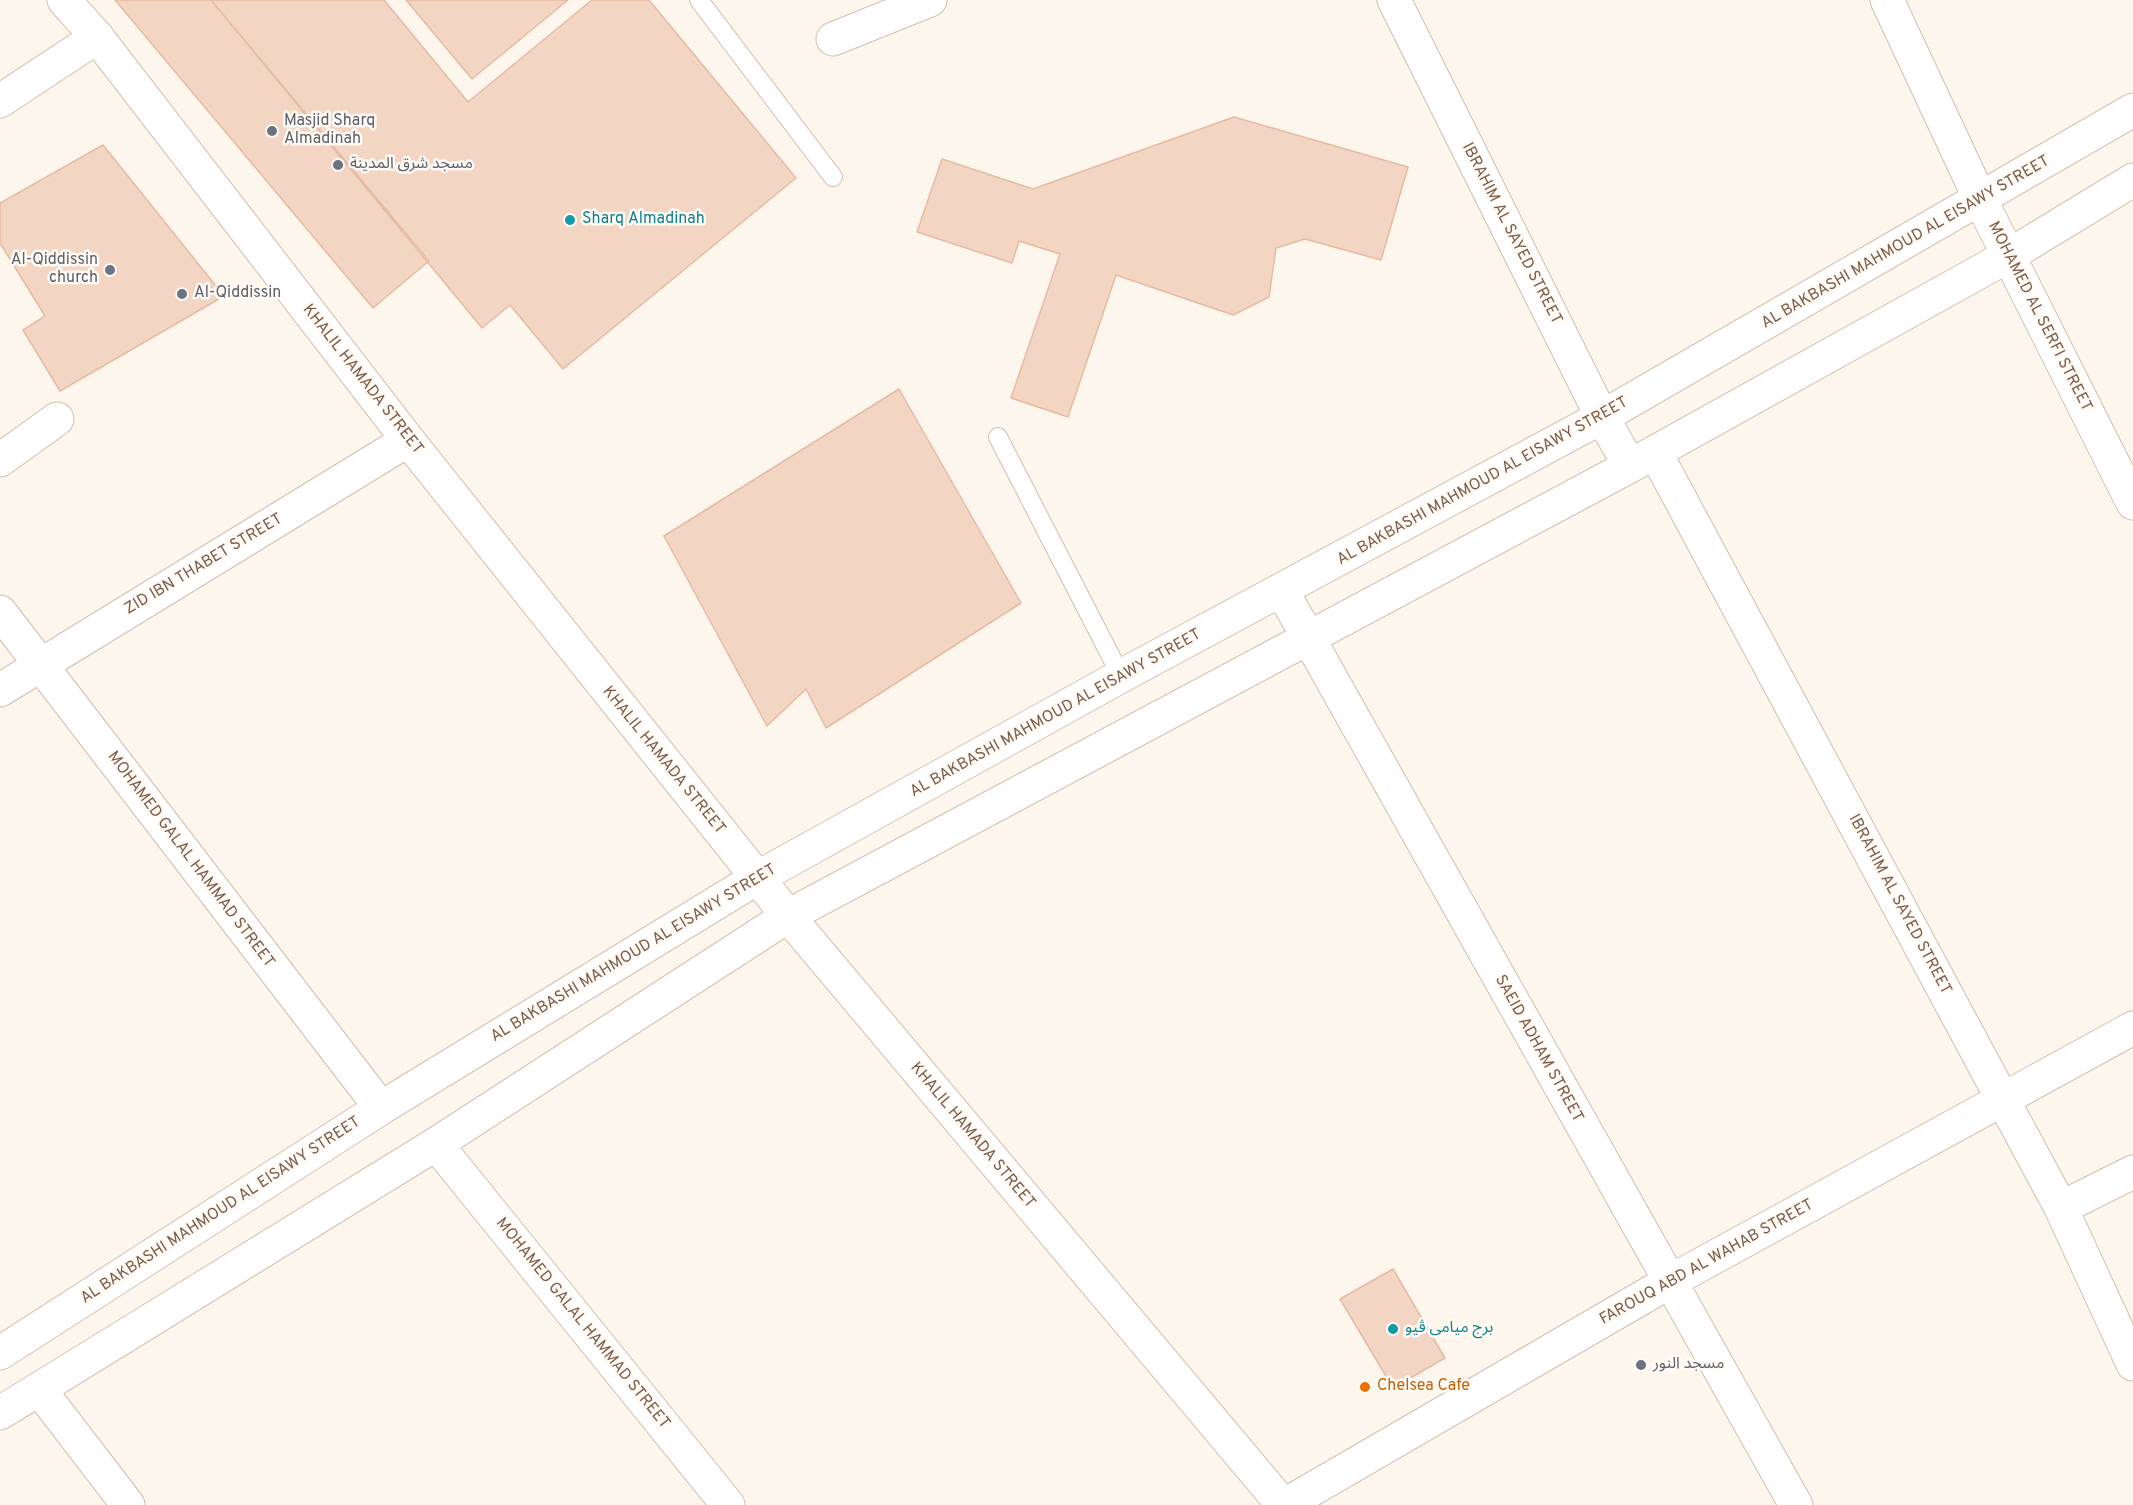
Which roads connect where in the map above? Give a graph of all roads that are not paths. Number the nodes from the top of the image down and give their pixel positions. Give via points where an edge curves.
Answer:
1 (64, 0) edge
2 (699, 0) edge
3 (930, 0) edge
4 (1394, 0) edge
5 (1887, 0) edge
6 (97, 37) junction
7 (833, 39) dead end
8 (0, 101) edge
9 (2133, 110) edge
10 (832, 177) dead end
11 (2133, 180) edge
12 (1981, 201) junction
13 (2008, 256) junction
14 (1602, 417) junction
15 (57, 419) dead end
16 (998, 436) dead end
17 (408, 440) junction
18 (1642, 459) junction
19 (0, 460) edge
20 (2130, 487) edge
21 (1282, 591) junction
22 (0, 612) edge
23 (1307, 639) junction
24 (41, 665) junction
25 (1120, 676) junction
26 (0, 690) edge
27 (757, 878) junction
28 (788, 916) junction
29 (2133, 1028) edge
30 (2004, 1100) junction
31 (381, 1108) junction
32 (436, 1144) junction
33 (2133, 1172) edge
34 (2061, 1208) junction
35 (1669, 1282) junction
36 (0, 1353) edge
37 (2133, 1364) edge
38 (39, 1389) junction
39 (0, 1413) edge
40 (723, 1503) edge
41 (128, 1505) edge
42 (1284, 1505) edge
43 (1796, 1505) edge

1 - 6 street, KHALIL HAMADA STREET
2 - 10 lane
3 - 7 street
4 - 14 street, IBRAHIM AL SAYED STREET
5 - 12 street, MOHAMED AL SERFI STREET
6 - 8 street
6 - 17 street, KHALIL HAMADA STREET
9 - 12 street, AL BAKBASHI MAHMOUD AL EISAWY STREET
11 - 13 street
12 - 13 street, MOHAMED AL SERFI STREET
12 - 14 street, AL BAKBASHI MAHMOUD AL EISAWY STREET
13 - 18 street
13 - 20 street, MOHAMED AL SERFI STREET
14 - 18 street, IBRAHIM AL SAYED STREET
14 - 21 street, AL BAKBASHI MAHMOUD AL EISAWY STREET
15 - 19 street
16 - 25 lane
17 - 24 street, ZID IBN THABET STREET
17 - 27 street, KHALIL HAMADA STREET
18 - 23 street
18 - 30 street, IBRAHIM AL SAYED STREET
21 - 23 street, SAEID ADHAM STREET
21 - 25 street, AL BAKBASHI MAHMOUD AL EISAWY STREET
22 - 24 street, MOHAMED GALAL HAMMAD STREET
23 - 28 street
23 - 35 street, SAEID ADHAM STREET
24 - 26 street, ZID IBN THABET STREET
24 - 31 street, MOHAMED GALAL HAMMAD STREET
25 - 27 street, AL BAKBASHI MAHMOUD AL EISAWY STREET
27 - 28 street, KHALIL HAMADA STREET
27 - 31 street, AL BAKBASHI MAHMOUD AL EISAWY STREET
28 - 32 street
28 - 42 street, KHALIL HAMADA STREET
29 - 30 street, FAROUQ ABD AL WAHAB STREET
30 - 34 street, IBRAHIM AL SAYED STREET
30 - 35 street, FAROUQ ABD AL WAHAB STREET
31 - 36 street, AL BAKBASHI MAHMOUD AL EISAWY STREET
32 - 38 street
32 - 40 street, MOHAMED GALAL HAMMAD STREET
33 - 34 street
34 - 37 street, IBRAHIM AL SAYED STREET
35 - 42 street, FAROUQ ABD AL WAHAB STREET
35 - 43 street, SAEID ADHAM STREET
38 - 39 street
38 - 41 street

